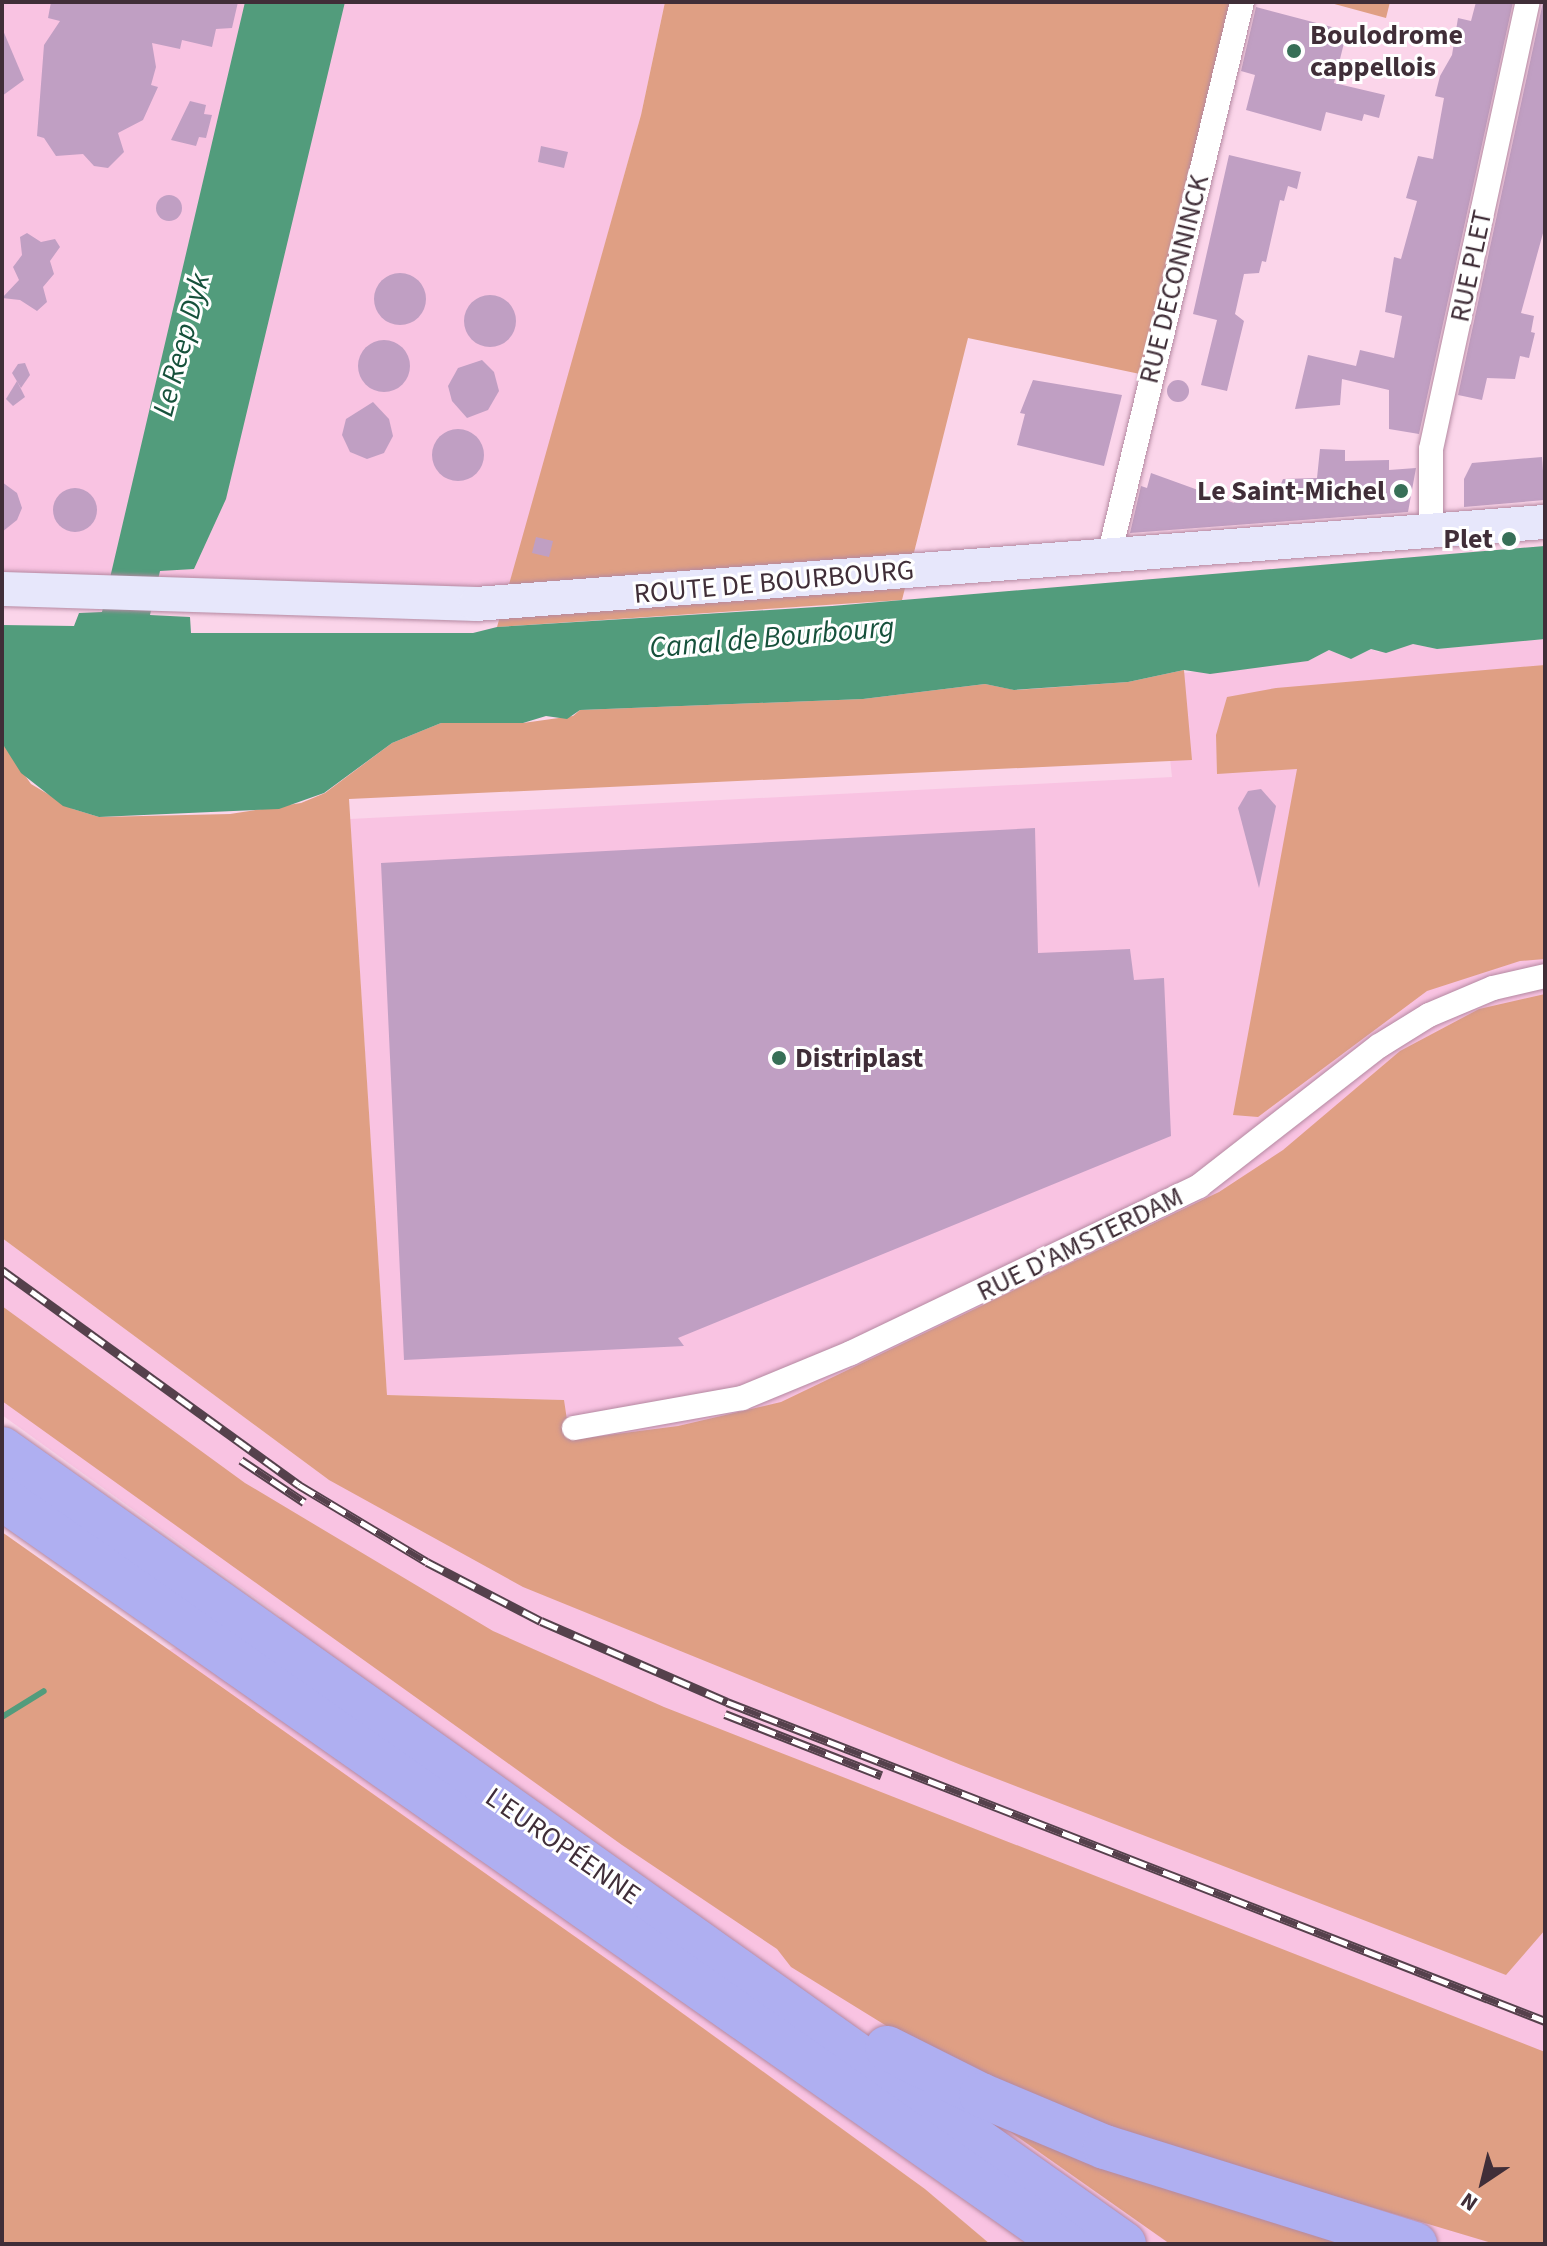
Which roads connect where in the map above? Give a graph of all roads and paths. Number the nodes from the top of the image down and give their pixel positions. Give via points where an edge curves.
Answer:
1 (1242, 2) edge
2 (1528, 2) edge
3 (1545, 522) edge
4 (1431, 531) junction
5 (1109, 556) junction
6 (2, 589) edge
7 (1545, 976) edge
8 (574, 1428) dead end
9 (2, 1449) edge
10 (2, 1498) edge
11 (318, 1672) junction
12 (473, 1824) junction
13 (1034, 2244) edge
14 (1066, 2244) edge
15 (1124, 2244) edge
16 (1415, 2244) edge

1 - 5 street, RUE DECONNINCK
2 - 4 street, RUE PLET via 1428,474
3 - 4 main road, ROUTE DE BOURBOURG
4 - 5 main road, ROUTE DE BOURBOURG
5 - 6 main road, ROUTE DE BOURBOURG via 486,604
7 - 8 street, RUE D'AMSTERDAM via 1493,988 1429,1015 1379,1046 1199,1186 860,1349 742,1398
9 - 11 highway, L'EUROPÉENNE
10 - 12 highway, L'EUROPÉENNE
11 - 15 highway, L'EUROPÉENNE
11 - 16 highway via 807,2001 911,2061 1105,2147
12 - 13 highway via 743,2034
12 - 14 highway, L'EUROPÉENNE

